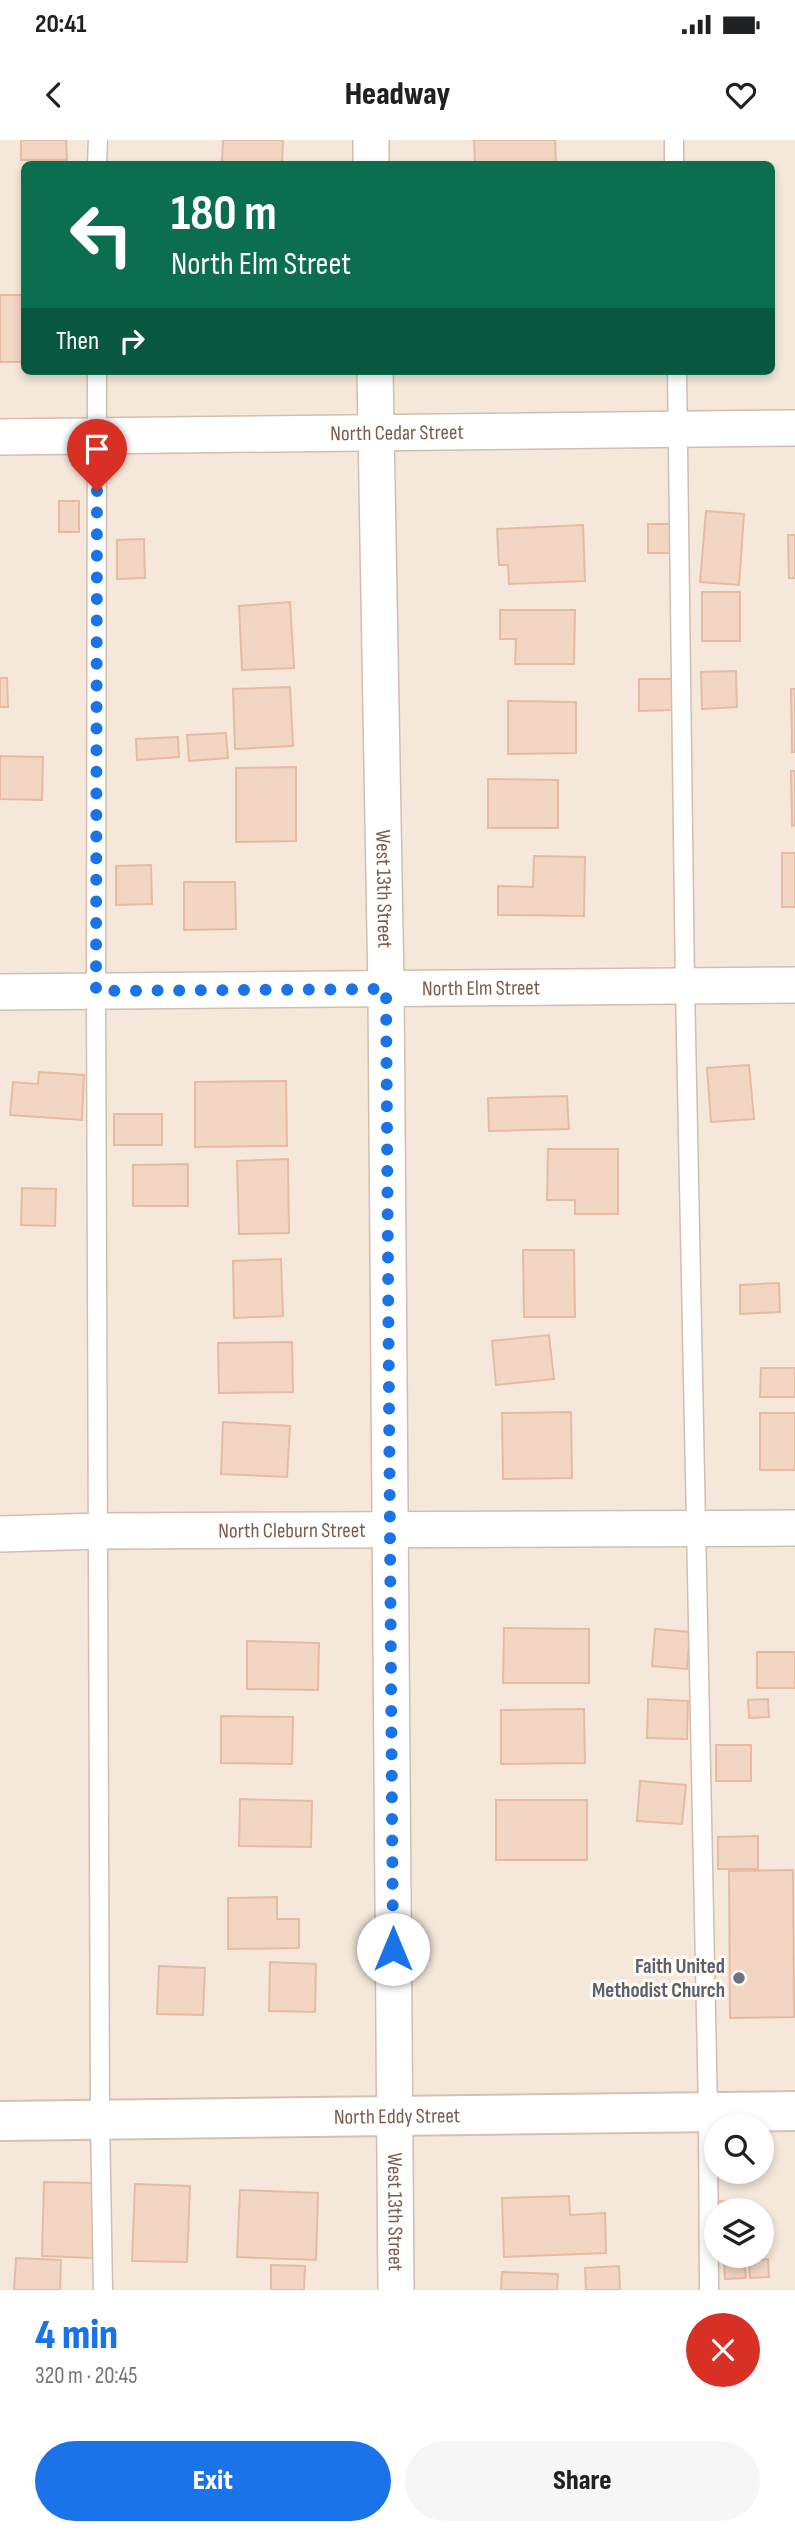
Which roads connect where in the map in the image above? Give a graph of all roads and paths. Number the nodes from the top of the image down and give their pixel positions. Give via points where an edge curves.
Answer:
1 (97, 140) edge
2 (371, 140) edge
3 (674, 140) edge
4 (97, 161) edge
5 (372, 161) edge
6 (674, 161) edge
7 (97, 375) edge
8 (375, 375) edge
9 (677, 375) edge
10 (795, 428) edge
11 (678, 429) junction
12 (376, 433) junction
13 (97, 436) junction
14 (0, 437) edge
15 (795, 985) edge
16 (685, 986) junction
17 (386, 989) junction
18 (96, 991) junction
19 (0, 992) edge
20 (696, 1528) junction
21 (795, 1528) edge
22 (390, 1530) junction
23 (98, 1531) junction
24 (0, 1534) edge
25 (795, 2111) edge
26 (708, 2112) junction
27 (394, 2116) junction
28 (100, 2120) junction
29 (0, 2121) edge
30 (103, 2290) edge
31 (396, 2290) edge
32 (709, 2290) edge

1 - 4 lane
2 - 5 street
3 - 6 lane
7 - 13 lane
8 - 12 street, West 13th Street
9 - 11 lane
10 - 11 street, North Cedar Street
11 - 12 street, North Cedar Street
11 - 16 lane
12 - 13 street, North Cedar Street
12 - 17 street, West 13th Street
13 - 14 street, North Cedar Street
13 - 18 lane
15 - 16 street, North Elm Street
16 - 17 street, North Elm Street
16 - 20 lane
17 - 18 street, North Elm Street
17 - 22 street, West 13th Street
18 - 19 street, North Elm Street
18 - 23 lane
20 - 21 street, North Cleburn Street
20 - 22 street, North Cleburn Street
20 - 26 lane
22 - 23 street, North Cleburn Street
22 - 27 street, West 13th Street
23 - 24 street, North Cleburn Street
23 - 28 lane
25 - 26 main road, North Eddy Street
26 - 27 main road, North Eddy Street
26 - 32 lane
27 - 28 main road, North Eddy Street
27 - 31 street, West 13th Street
28 - 29 main road, North Eddy Street
28 - 30 lane

